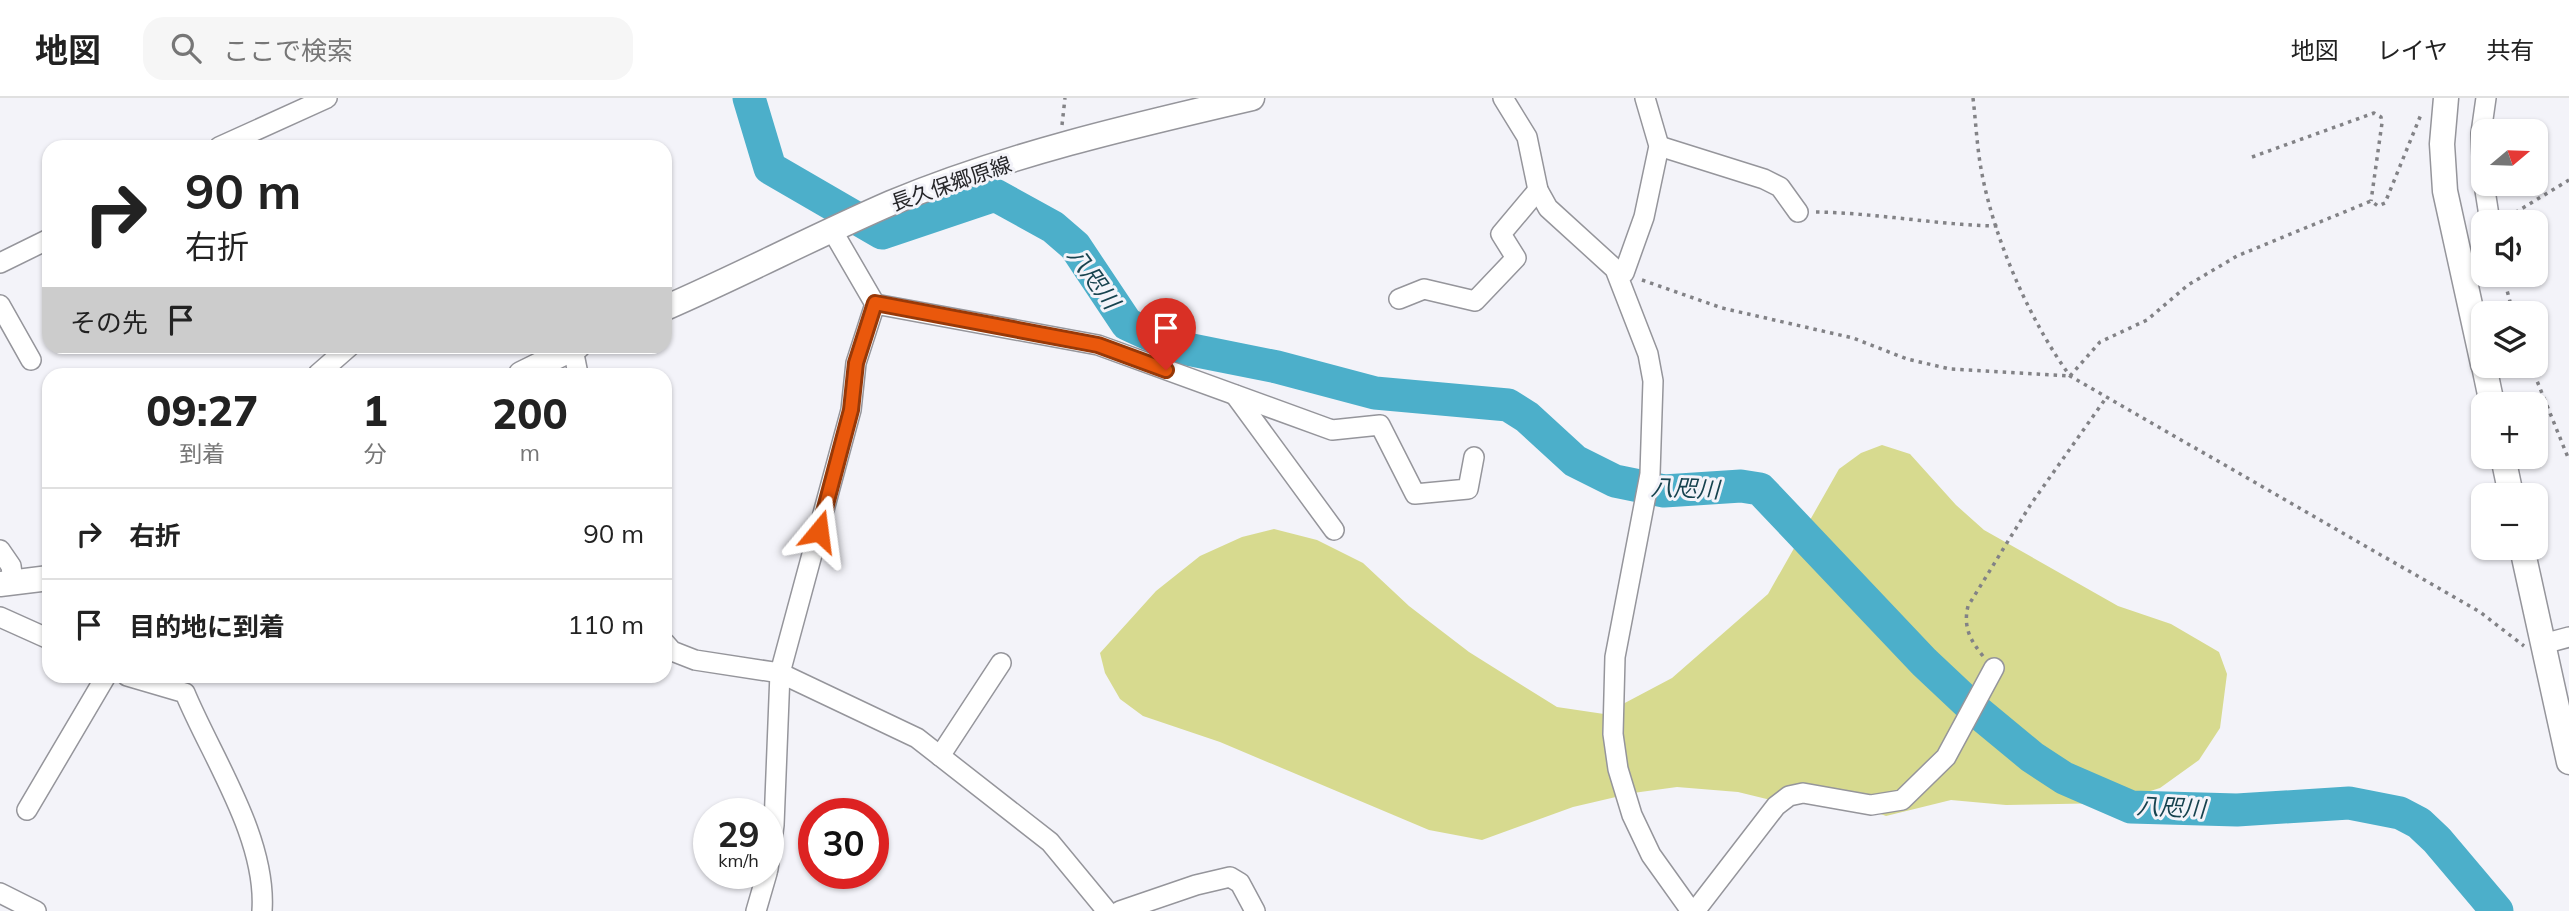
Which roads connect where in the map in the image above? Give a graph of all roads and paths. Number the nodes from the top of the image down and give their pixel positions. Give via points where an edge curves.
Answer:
1 (327, 98) edge
2 (1252, 98) edge
3 (1503, 98) edge
4 (1645, 98) edge
5 (1973, 98) edge
6 (2446, 98) edge
7 (2486, 98) edge
8 (2423, 110) dead end
9 (2483, 119) edge
10 (234, 140) edge
11 (1660, 146) junction
12 (2252, 157) dead end
13 (2569, 180) edge
14 (1538, 190) junction
15 (2371, 201) junction
16 (2520, 210) edge
17 (1798, 212) joint
18 (1998, 226) junction
19 (832, 230) junction
20 (42, 242) edge
21 (1, 257) edge
22 (1624, 273) joint
23 (1399, 299) dead end
24 (875, 303) junction
25 (0, 305) edge
26 (672, 305) edge
27 (2471, 310) edge
28 (340, 354) edge
29 (563, 354) edge
30 (31, 360) dead end
31 (325, 368) edge
32 (533, 368) edge
33 (2070, 376) junction
34 (2537, 378) edge
35 (1235, 395) junction
36 (2106, 398) junction
37 (1474, 457) dead end
38 (2569, 460) edge
39 (1335, 530) dead end
40 (0, 550) edge
41 (2525, 560) edge
42 (42, 579) edge
43 (7, 583) edge
44 (3, 623) edge
45 (42, 637) edge
46 (2569, 637) edge
47 (2543, 643) junction
48 (672, 651) edge
49 (1001, 663) dead end
50 (1994, 668) joint
51 (780, 673) junction
52 (102, 683) edge
53 (184, 684) edge
54 (940, 756) junction
55 (2569, 762) edge
56 (775, 798) edge
57 (27, 810) dead end
58 (763, 889) edge
59 (0, 893) edge
60 (36, 911) edge
61 (262, 911) edge
62 (756, 911) edge
63 (1107, 911) edge
64 (1120, 911) edge
65 (1255, 911) edge
66 (1693, 911) edge

1 - 10 street
2 - 19 main road, 長久保郷原線 via 1129,127 974,173
3 - 14 street via 1528,138
4 - 11 street
5 - 18 path via 1982,175
6 - 27 main road via 2442,144 2445,191
7 - 9 street
8 - 15 path via 2385,203 2378,206
11 - 17 street via 1765,179 1780,187
11 - 22 street via 1644,217
12 - 15 path via 2374,113 2382,123
13 - 16 path
14 - 23 street via 1501,234 1516,258 1475,301 1424,289
14 - 66 street via 1548,208 1615,270 1653,381 1650,474 1615,657 1613,734 1632,815 1651,855
15 - 33 path via 2237,256 2188,285 2147,320 2100,342
17 - 18 path via 1868,213
18 - 33 path via 2011,268 2043,338
19 - 24 street
19 - 26 main road, 長久保郷原線
20 - 21 street
22 - 33 path via 1721,307 1853,338 1906,359 1950,369
24 - 35 street via 1098,345
24 - 51 street
25 - 30 street
28 - 31 street
29 - 32 main road
33 - 36 path
34 - 38 path
35 - 37 street via 1332,430 1380,425 1415,494 1468,489
35 - 39 street
36 - 47 path via 2480,612 2519,645
36 - 50 path via 1968,606 1969,635
40 - 43 street via 11,566
41 - 47 main road
42 - 43 main road
44 - 45 street
46 - 47 street
47 - 55 main road
48 - 51 street via 695,660
49 - 54 street
50 - 66 street via 1946,757 1902,800 1871,805 1803,793 1789,796 1776,806
51 - 54 street via 917,738
51 - 56 street
52 - 57 street
53 - 61 street via 200,730 236,795 261,882
54 - 63 street via 1051,842
58 - 62 street
59 - 60 street
64 - 65 street via 1230,877 1240,883

